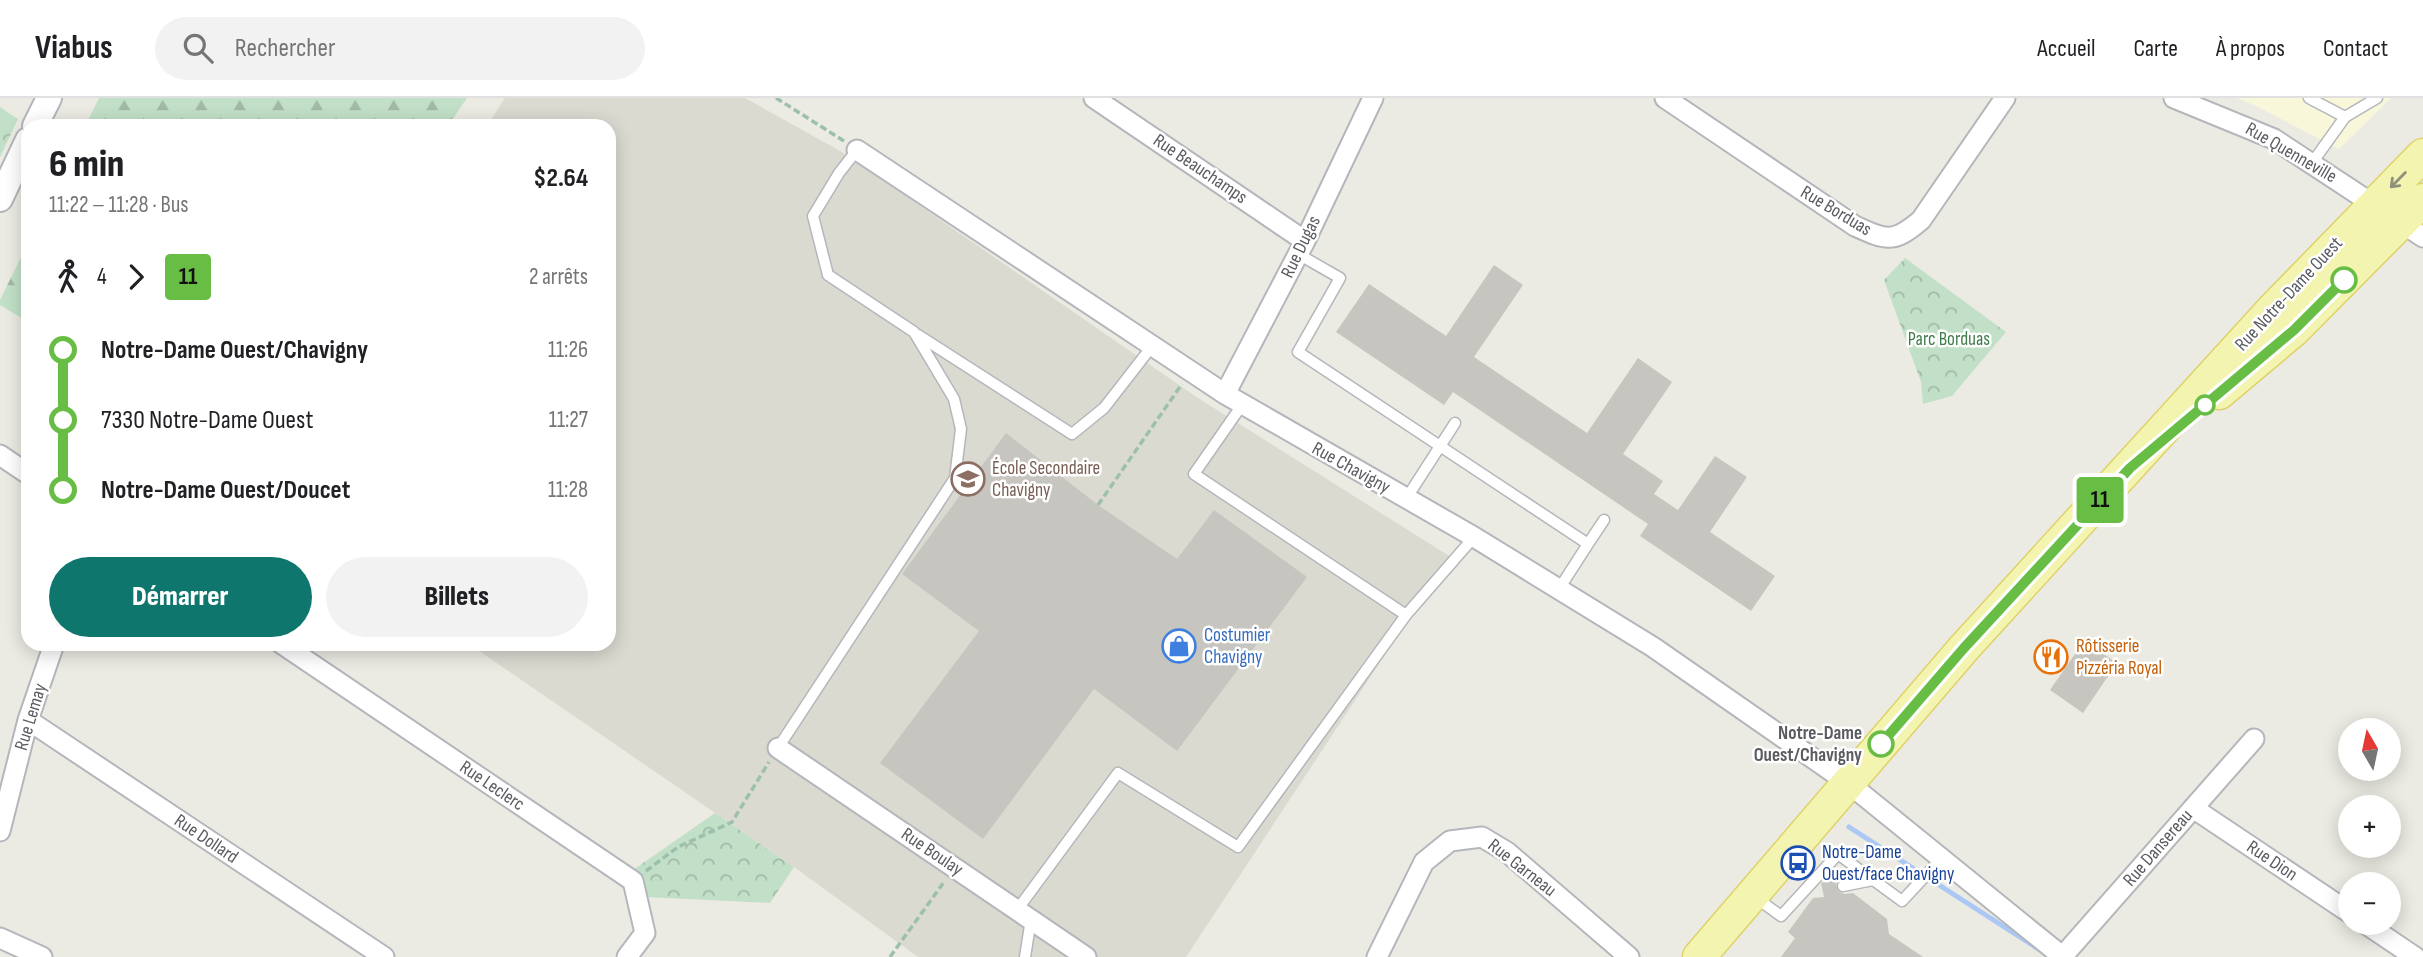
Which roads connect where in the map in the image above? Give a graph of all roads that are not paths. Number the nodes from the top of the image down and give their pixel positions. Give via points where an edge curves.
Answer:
1 (49, 98) edge
2 (1094, 98) edge
3 (1373, 98) edge
4 (1665, 98) edge
5 (2005, 98) edge
6 (2174, 98) edge
7 (2309, 98) edge
8 (2377, 98) edge
9 (2363, 102) edge
10 (2345, 117) junction
11 (38, 119) edge
12 (857, 149) joint
13 (21, 155) edge
14 (2423, 155) edge
15 (2312, 163) junction
16 (0, 199) edge
17 (2423, 200) edge
18 (2373, 205) junction
19 (2412, 230) edge
20 (1302, 247) junction
21 (914, 332) junction
22 (1153, 345) junction
23 (1234, 400) junction
24 (1455, 423) dead end
25 (1440, 447) junction
26 (0, 455) edge
27 (2130, 468) junction
28 (21, 469) edge
29 (1406, 499) junction
30 (1604, 520) dead end
31 (1474, 537) junction
32 (1588, 544) junction
33 (1559, 589) junction
34 (1406, 615) junction
35 (52, 651) edge
36 (292, 651) edge
37 (28, 720) junction
38 (2254, 739) dead end
39 (778, 748) joint
40 (1847, 782) junction
41 (2193, 808) junction
42 (0, 831) edge
43 (1942, 858) junction
44 (1873, 880) junction
45 (1809, 886) junction
46 (1843, 886) dead end
47 (1822, 887) dead end
48 (1752, 895) junction
49 (2338, 906) edge
50 (1024, 915) junction
51 (2382, 935) edge
52 (0, 938) edge
53 (42, 957) edge
54 (384, 957) edge
55 (627, 957) edge
56 (1025, 957) edge
57 (1086, 957) edge
58 (1377, 957) edge
59 (1629, 957) edge
60 (1699, 957) edge
61 (2062, 957) edge
62 (2415, 957) edge

1 - 11 street
2 - 20 street, Rue Beauchamps
3 - 20 street, Rue Dugas
4 - 5 street, Rue Borduas via 1854,226 1883,239 1905,234 1921,220
6 - 15 street, Rue Quenneville via 2265,135
7 - 10 lane
8 - 9 lane
9 - 10 lane
10 - 15 lane
12 - 21 lane via 813,216 828,275
12 - 22 street, Rue Chavigny
13 - 16 street
14 -> 18 main road, Rue Notre-Dame Ouest
15 - 18 street, Rue Quenneville
17 - 19 main road, Rue Notre-Dame Ouest
18 - 19 street, Rue Quenneville
18 - 27 main road, Rue Notre-Dame Ouest
19 - 27 main road, Rue Notre-Dame Ouest
20 - 23 street, Rue Dugas
20 - 25 lane via 1340,278 1298,352
21 - 22 lane via 1072,434 1104,408
21 - 39 lane via 954,399 961,429 955,478
22 - 23 street, Rue Chavigny
23 - 29 street, Rue Chavigny
23 - 34 lane via 1195,474
24 - 25 lane
25 - 29 lane
25 - 32 lane
26 - 28 street
27 - 40 main road, Rue Notre-Dame Ouest
29 - 31 street, Rue Chavigny
30 - 32 lane
31 - 33 street, Rue Chavigny
31 - 34 lane
32 - 33 lane
33 - 40 street, Rue Chavigny via 1653,647
34 - 50 lane via 1238,847 1118,773
35 - 37 street, Rue Lemay
36 - 55 street, Rue Leclerc via 633,881 645,933
37 - 42 street, Rue Lemay
37 - 54 street, Rue Dollard
38 - 41 street, Rue Dansereau
39 - 50 street, Rue Boulay
40 - 43 street, Rue Chavigny
40 - 48 main road, Rue Notre-Dame Ouest
41 - 49 street, Rue Dion
41 - 61 street, Rue Dansereau
43 - 44 lane via 1902,901
43 - 61 street, Rue Chavigny
44 - 45 lane via 1838,854
44 - 46 lane
45 - 47 lane
45 - 48 lane via 1781,916
48 - 60 main road, Rue Notre-Dame Ouest
50 - 56 lane
50 - 57 street, Rue Boulay
51 - 62 street
52 - 53 street
58 - 59 street, Rue Garneau via 1424,862 1450,841 1482,837 1507,852

